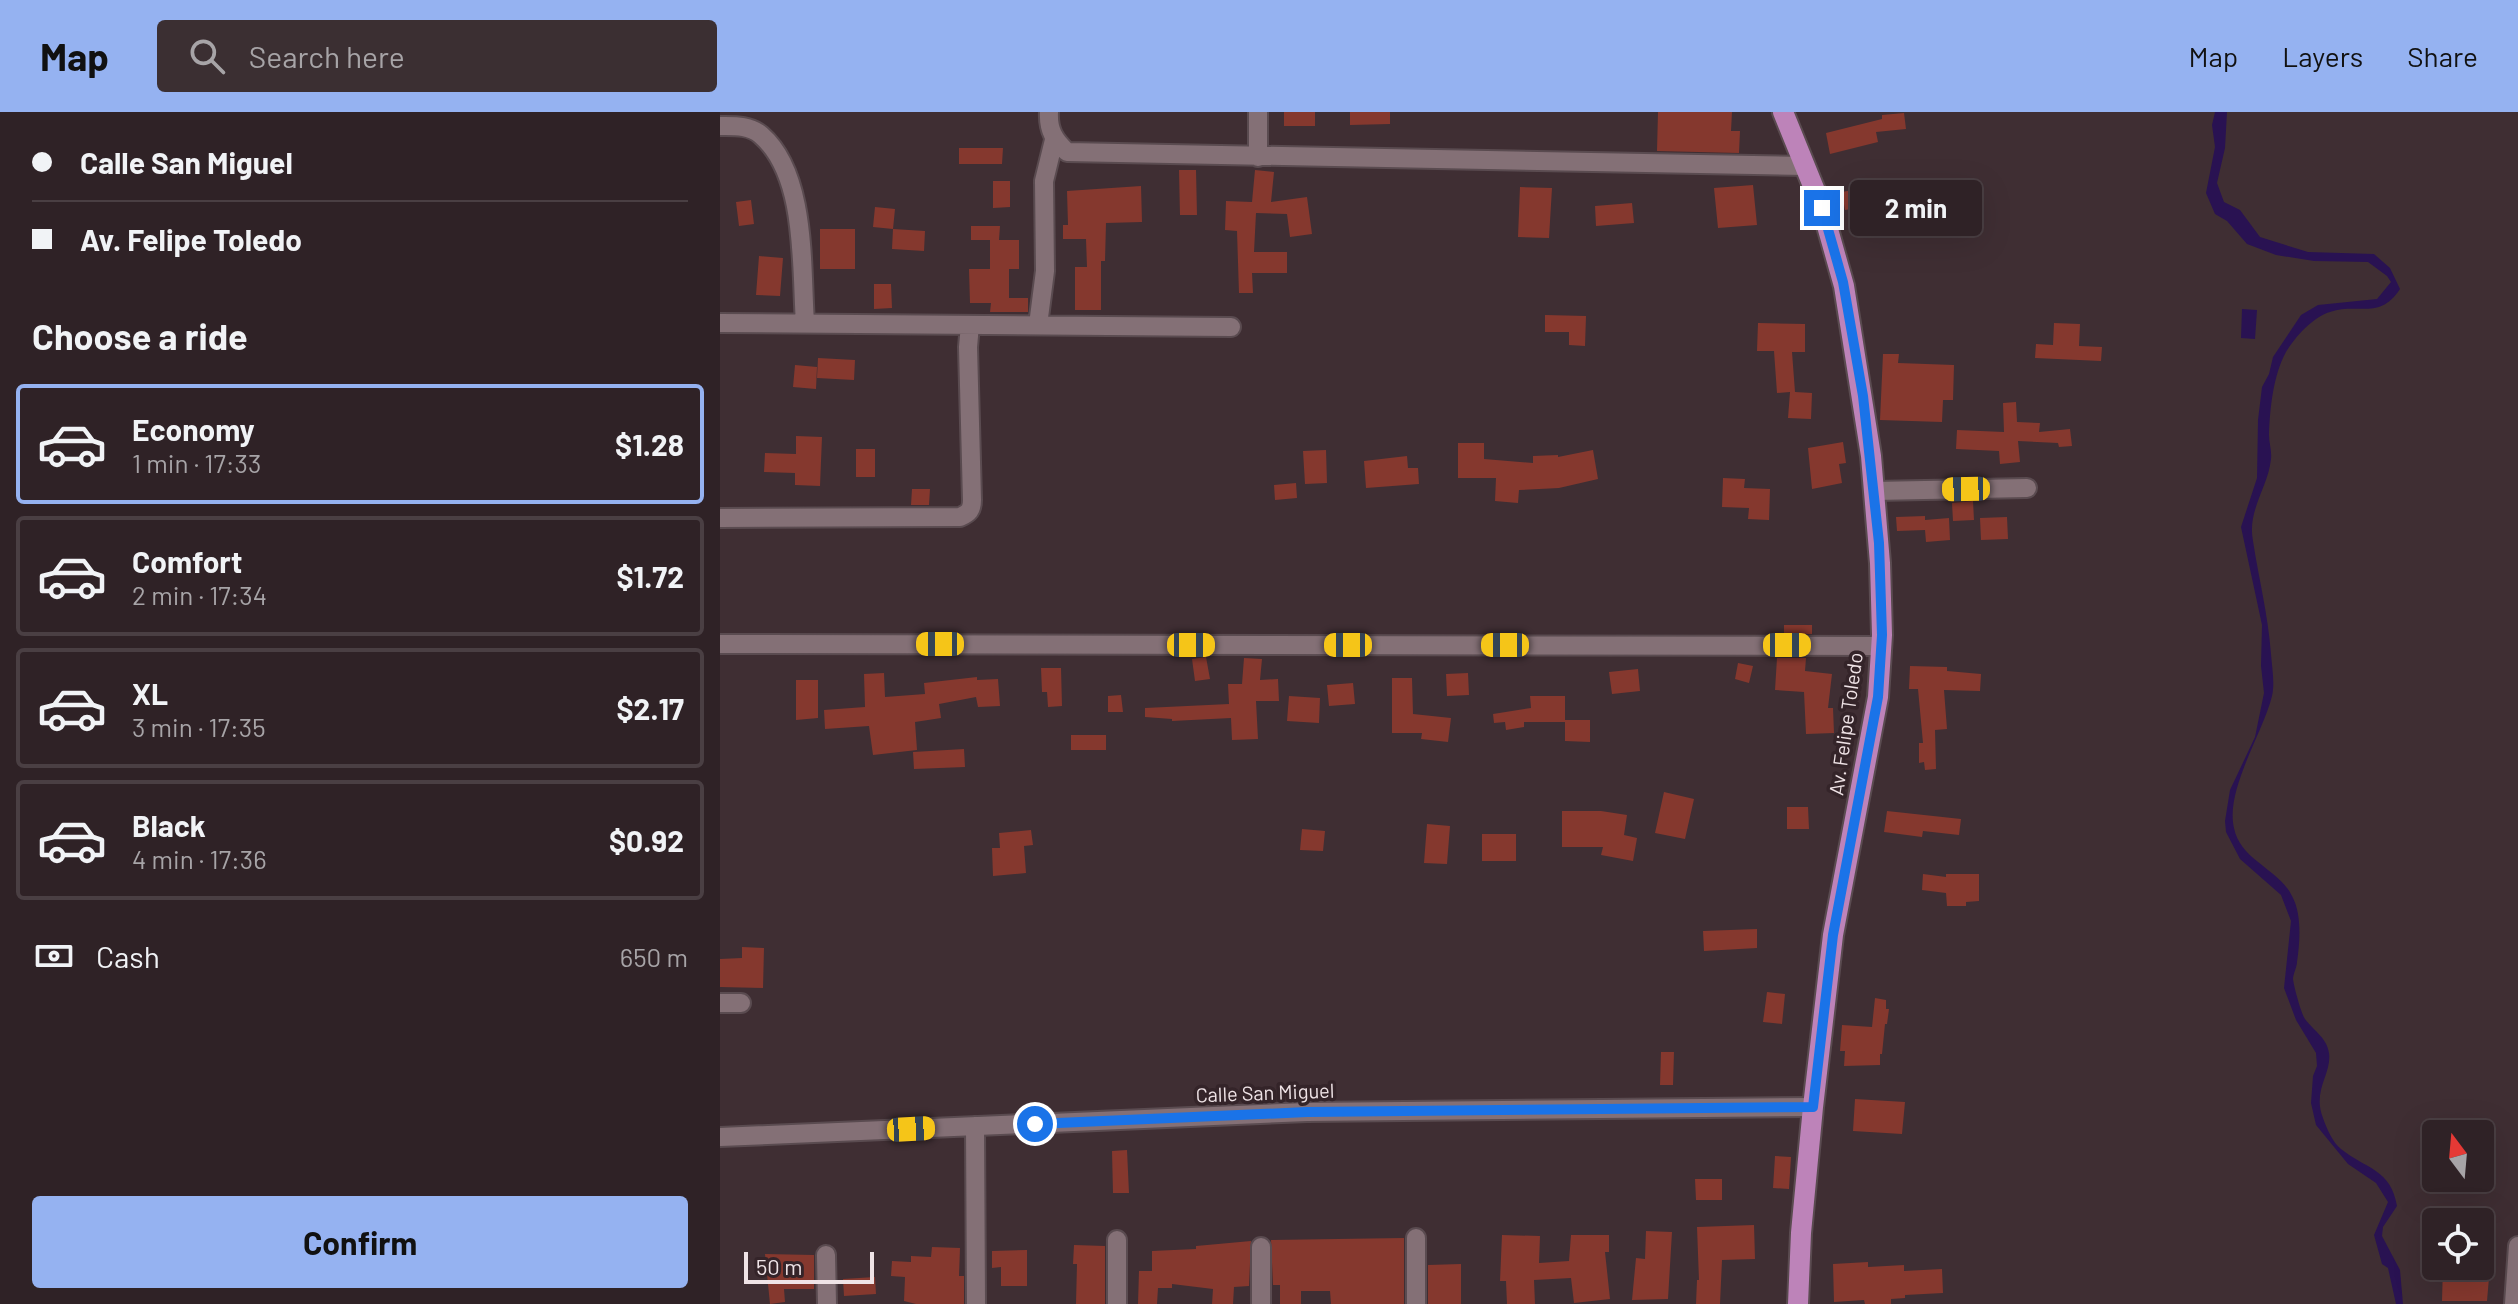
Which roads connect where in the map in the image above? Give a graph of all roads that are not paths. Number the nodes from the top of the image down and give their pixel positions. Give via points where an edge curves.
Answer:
1 (1049, 112) edge
2 (1258, 112) edge
3 (1783, 112) edge
4 (720, 126) edge
5 (1054, 140) junction
6 (1258, 157) junction
7 (1805, 166) junction
8 (720, 323) edge
9 (805, 323) junction
10 (970, 325) junction
11 (1038, 325) junction
12 (1231, 327) dead end
13 (2027, 488) dead end
14 (1874, 491) junction
15 (720, 518) edge
16 (720, 644) edge
17 (1881, 646) junction
18 (720, 1003) edge
19 (741, 1003) dead end
20 (1813, 1107) junction
21 (975, 1126) junction
22 (720, 1137) edge
23 (1416, 1238) dead end
24 (1117, 1240) dead end
25 (2518, 1246) edge
26 (1261, 1247) dead end
27 (826, 1255) dead end
28 (827, 1304) edge
29 (976, 1304) edge
30 (1117, 1304) edge
31 (1261, 1304) edge
32 (1416, 1304) edge
33 (1798, 1304) edge
34 (2514, 1304) edge

1 - 5 street
2 - 6 street
3 - 7 main road, Av. Felipe Toledo
4 - 9 street via 744,126 760,134 784,170 798,220
5 - 6 street via 1067,152
5 - 11 street via 1044,181 1045,271
6 - 7 street
7 - 14 main road, Av. Felipe Toledo via 1843,282
8 - 9 street
9 - 10 street
10 - 11 street
10 - 15 street via 972,508 967,514
11 - 12 street
13 - 14 street
14 - 17 main road, Av. Felipe Toledo
16 - 17 street
17 - 20 main road, Av. Felipe Toledo via 1878,697 1833,935
18 - 19 street
20 - 21 street, Calle San Miguel via 1307,1112
20 - 33 main road, Av. Felipe Toledo
21 - 22 street, Calle San Miguel
21 - 29 street
23 - 32 street
24 - 30 street
25 - 34 street
26 - 31 street
27 - 28 street

